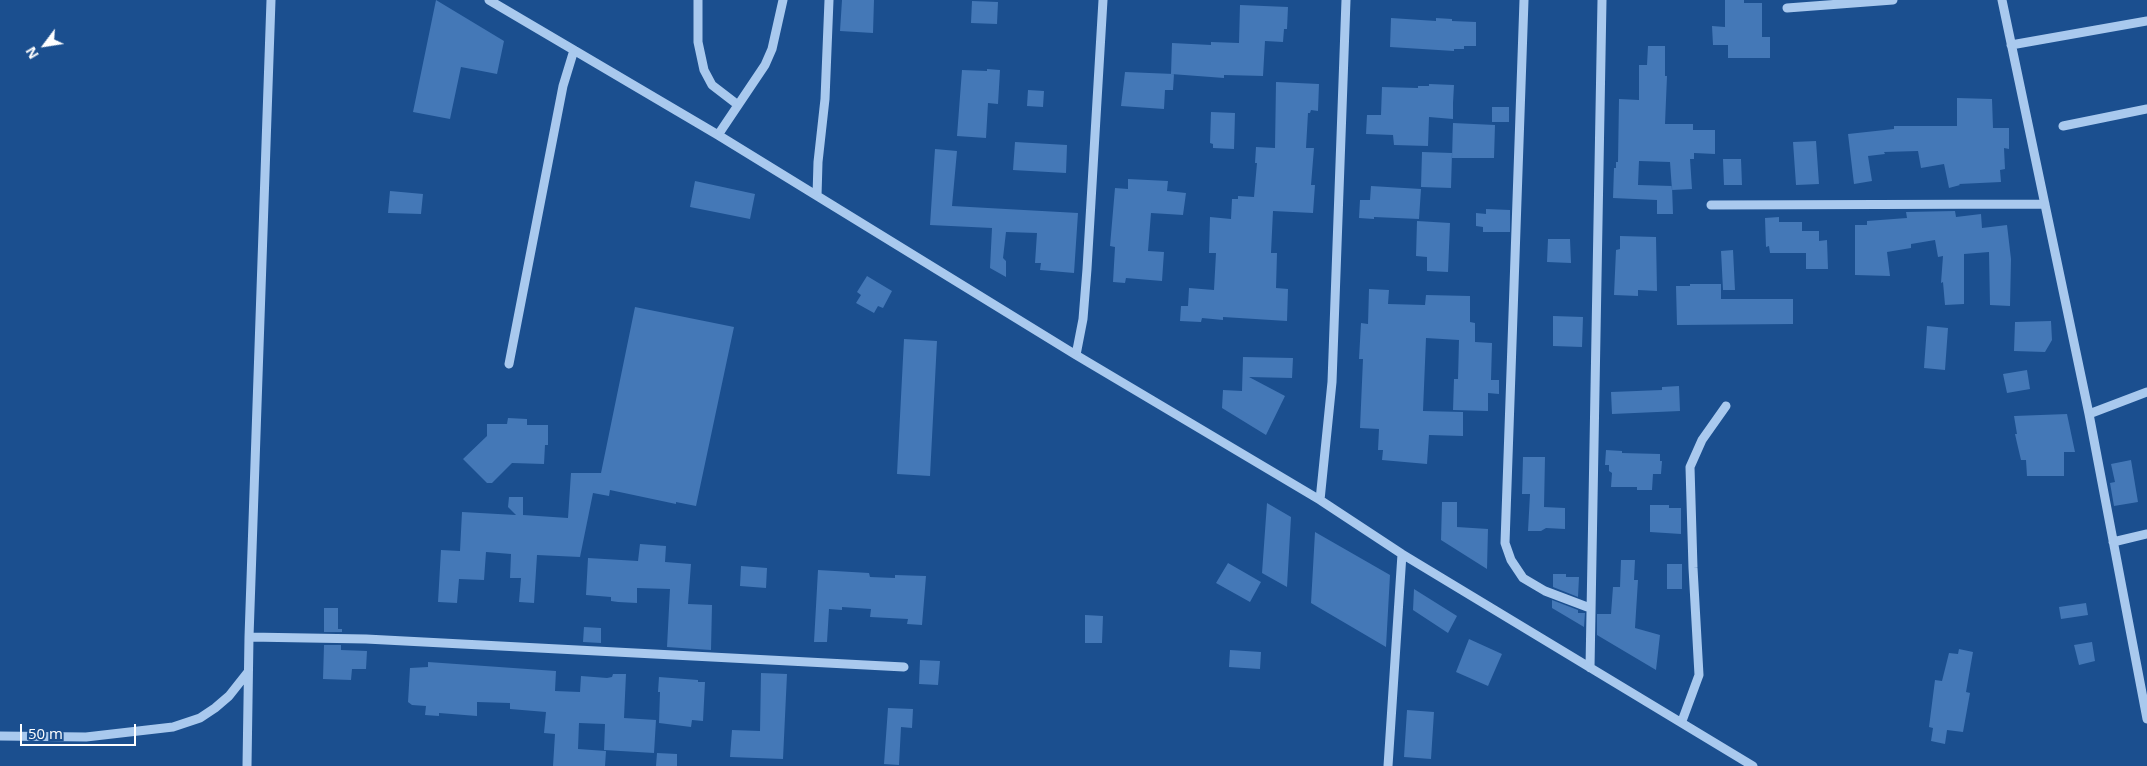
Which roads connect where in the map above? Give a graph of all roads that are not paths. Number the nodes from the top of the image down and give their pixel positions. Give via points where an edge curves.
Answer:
1 (271, 0) edge
2 (489, 0) edge
3 (698, 0) edge
4 (783, 0) edge
5 (829, 0) edge
6 (1103, 0) edge
7 (1346, 0) edge
8 (1524, 0) edge
9 (1602, 0) edge
10 (1894, 0) edge
11 (2002, 0) edge
12 (1787, 8) dead end
13 (2147, 21) edge
14 (2011, 45) junction
15 (574, 50) junction
16 (738, 104) junction
17 (2147, 109) edge
18 (2063, 126) dead end
19 (718, 135) junction
20 (817, 196) junction
21 (2045, 204) junction
22 (1711, 205) dead end
23 (1076, 355) junction
24 (509, 364) dead end
25 (2147, 392) edge
26 (1726, 406) dead end
27 (2089, 414) junction
28 (1320, 500) junction
29 (2147, 534) edge
30 (2113, 542) junction
31 (1402, 554) junction
32 (1590, 608) junction
33 (249, 637) junction
34 (904, 667) dead end
35 (1590, 668) junction
36 (248, 672) junction
37 (2147, 719) edge
38 (1682, 721) junction
39 (0, 736) edge
40 (247, 766) edge
41 (1388, 766) edge
42 (1753, 766) edge

1 - 33 street
2 - 15 street
3 - 16 street via 698,42 704,70 712,85
4 - 16 street via 765,66
5 - 20 street
6 - 23 street via 1087,269
7 - 28 street via 1332,382
8 - 32 street via 1505,543 1523,578
9 - 32 street
10 - 12 street
11 - 14 street
13 - 14 street
14 - 21 street
15 - 19 street
15 - 24 street
16 - 19 street
17 - 18 street
19 - 20 street
20 - 23 street
21 - 22 street
21 - 27 street
23 - 28 street
25 - 27 street
26 - 38 street via 1702,440 1690,467 1700,674
27 - 30 street
28 - 31 street
29 - 30 street
30 - 37 street
31 - 35 street
31 - 41 street
32 - 35 street
33 - 34 street via 366,639
33 - 36 street
35 - 38 street
36 - 39 street via 215,708 200,718 173,727 86,737
36 - 40 street
38 - 42 street

